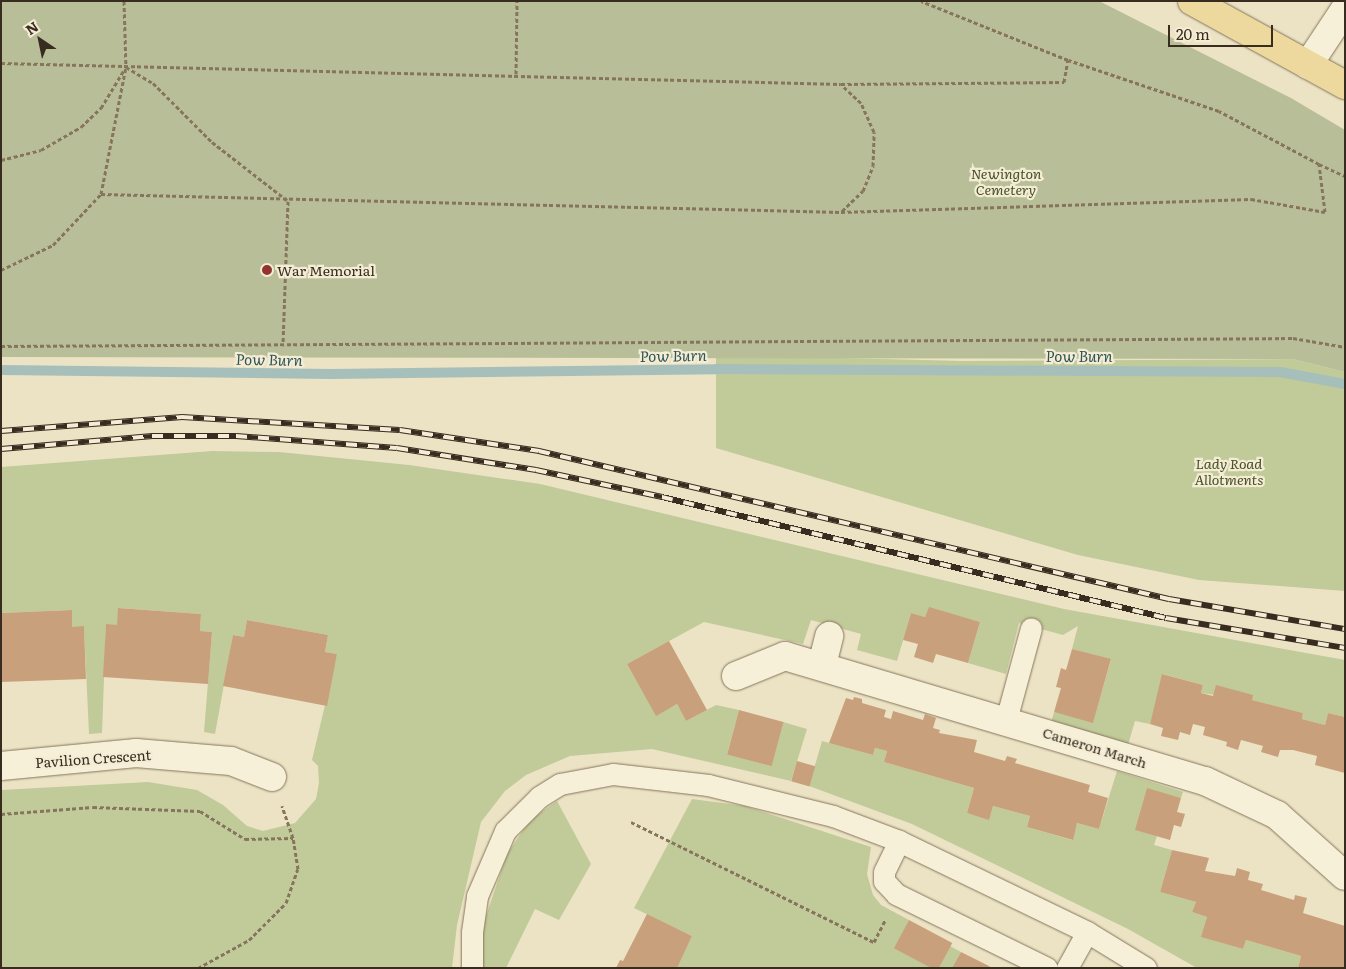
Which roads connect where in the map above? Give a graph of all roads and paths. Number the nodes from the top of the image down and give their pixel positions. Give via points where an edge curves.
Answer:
1 (124, 1) edge
2 (517, 1) edge
3 (920, 1) edge
4 (1192, 1) edge
5 (1345, 9) edge
6 (1068, 60) junction
7 (1, 63) edge
8 (1308, 65) junction
9 (126, 67) junction
10 (516, 74) junction
11 (841, 84) junction
12 (1345, 85) edge
13 (1, 160) edge
14 (1319, 164) junction
15 (1345, 176) edge
16 (101, 194) junction
17 (288, 201) junction
18 (842, 212) junction
19 (1, 270) edge
20 (282, 343) junction
21 (1, 346) edge
22 (1345, 347) edge
23 (1031, 628) dead end
24 (829, 636) dead end
25 (822, 665) junction
26 (736, 676) dead end
27 (1006, 720) junction
28 (1, 766) edge
29 (272, 777) joint
30 (1, 814) edge
31 (631, 822) dead end
32 (293, 838) junction
33 (899, 841) junction
34 (1345, 876) edge
35 (1087, 932) junction
36 (874, 942) dead end
37 (198, 968) edge
38 (472, 968) edge
39 (1046, 968) edge
40 (1067, 968) edge
41 (1146, 968) edge

1 - 9 path
2 - 10 path
3 - 6 path
4 - 8 main road
5 - 8 street
6 - 11 path via 1064,82
6 - 14 path via 1218,111
7 - 9 path
8 - 12 main road
9 - 10 path
9 - 13 path via 101,108 81,127 41,150
9 - 16 path
9 - 17 path via 153,82 212,142
10 - 11 path
11 - 18 path via 861,103 874,132 874,166 863,191
14 - 15 path
14 - 18 path via 1325,212 1251,199
16 - 17 path
16 - 19 path via 53,245
17 - 18 path
17 - 20 path
20 - 21 path
20 - 22 path via 1293,338
23 - 27 lane
24 - 25 street
25 - 26 street, Cameron March via 785,656
25 - 27 street, Cameron March
27 - 34 street, Cameron March via 1205,781 1277,815
28 - 29 street, Pavilion Crescent via 136,753 231,761
29 - 32 path
30 - 32 path via 93,806 200,811 245,839
31 - 36 path
32 - 37 path via 298,869 286,903 249,940
33 - 35 lane
33 - 38 lane via 833,816 708,785 613,774 582,778 539,797 505,832 495,849 477,896
33 - 39 lane via 884,872 884,881 896,894
35 - 40 lane
35 - 41 lane

